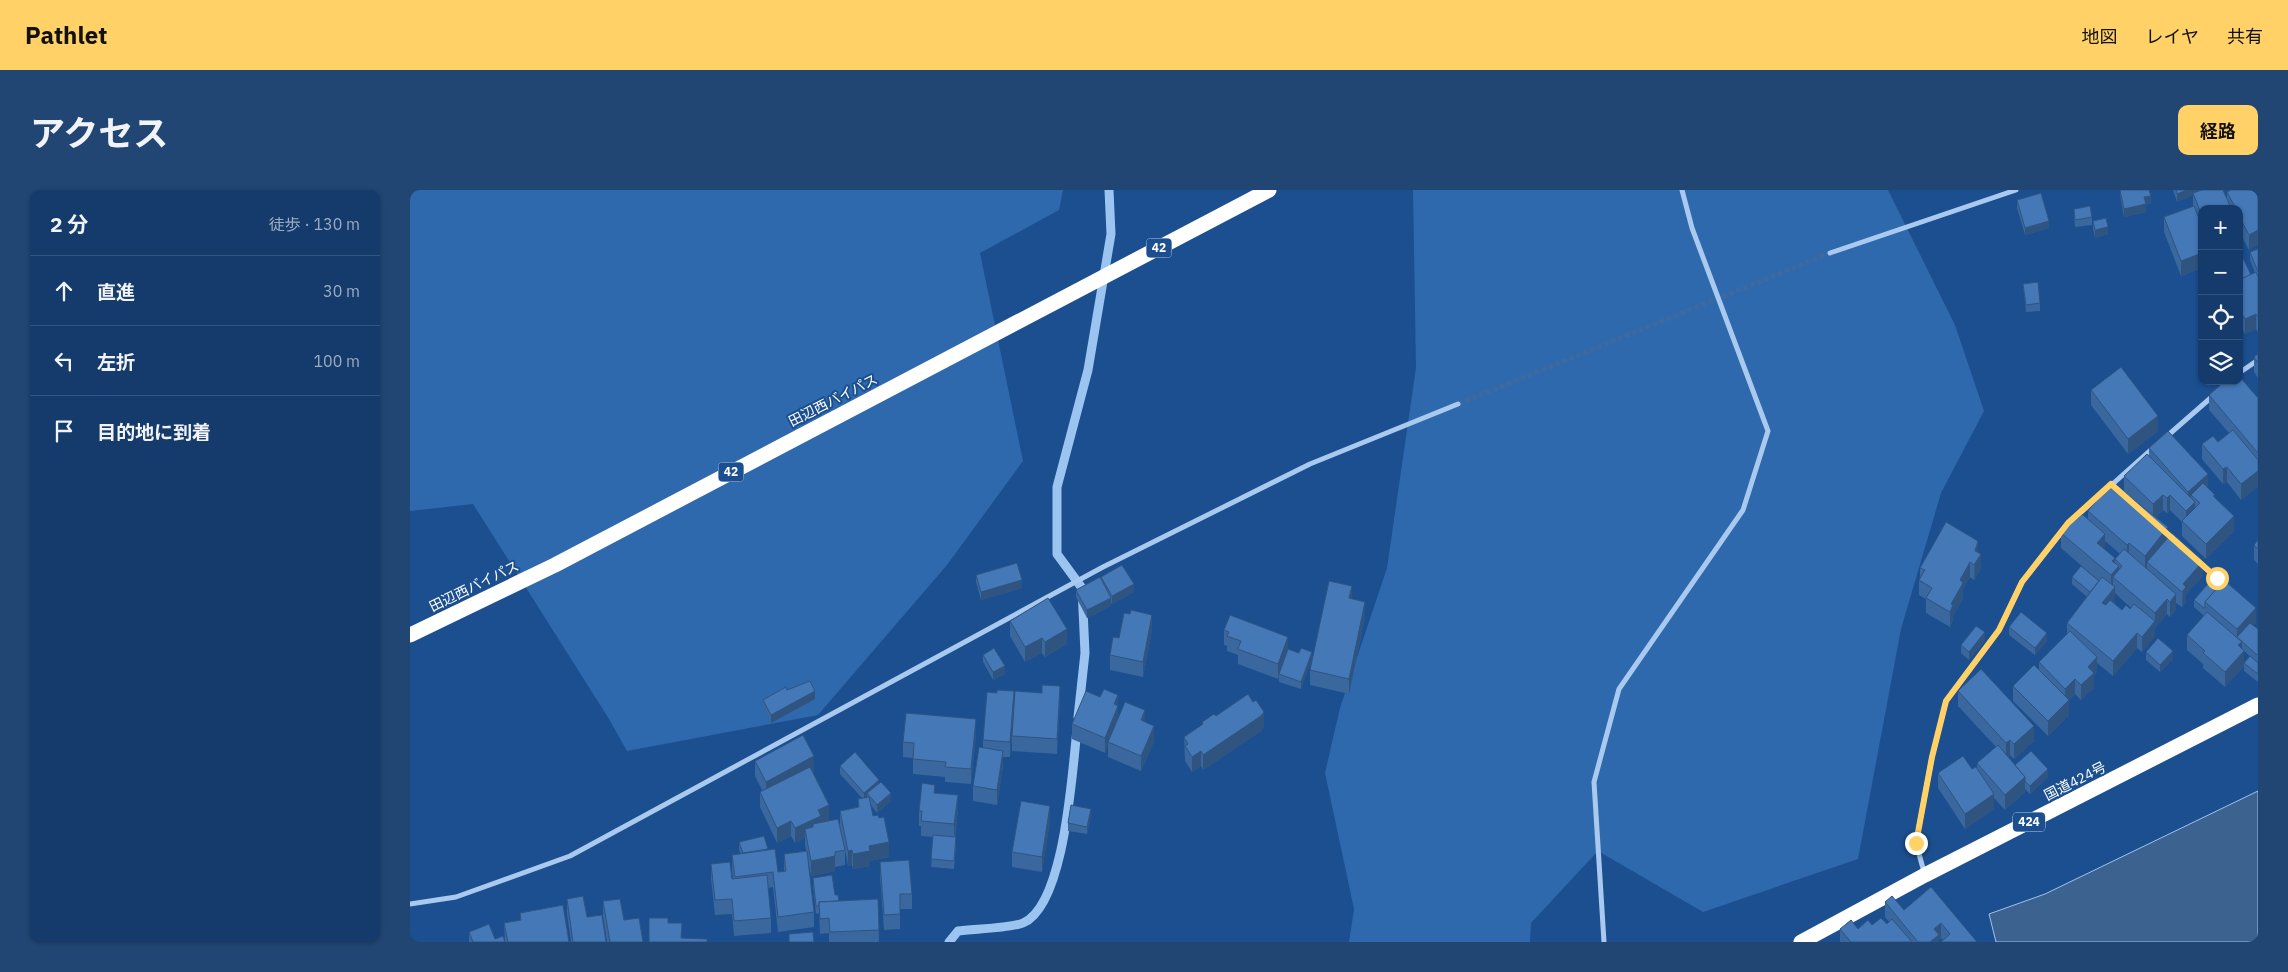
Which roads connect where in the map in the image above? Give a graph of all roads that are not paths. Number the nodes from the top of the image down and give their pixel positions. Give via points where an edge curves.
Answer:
1 (1269, 190) edge
2 (1682, 190) edge
3 (2016, 190) edge
4 (1830, 253) tunnel mouth
5 (2258, 360) edge
6 (2243, 370) edge
7 (2222, 388) edge
8 (1458, 404) tunnel mouth
9 (2163, 439) edge
10 (2156, 446) edge
11 (2111, 484) junction
12 (2118, 490) edge
13 (2196, 560) edge
14 (2231, 591) edge
15 (410, 635) edge
16 (2258, 705) edge
17 (1925, 875) junction
18 (410, 904) edge
19 (1806, 941) edge
20 (1604, 942) edge

1 - 15 highway, 田辺西バイパス / 42 via 555,564
2 - 20 street via 1692,228 1768,431 1743,510 1619,689 1594,782
3 - 4 street
5 - 6 street
7 - 9 street
8 - 18 street via 1310,464 1103,567 570,856 456,896
10 - 11 street
11 - 12 street
11 - 17 street via 2068,523 2022,582 1999,630 1946,701 1916,843
13 - 14 street
16 - 17 highway, 国道424号 / 424
17 - 19 highway, 国道424号 / 424

